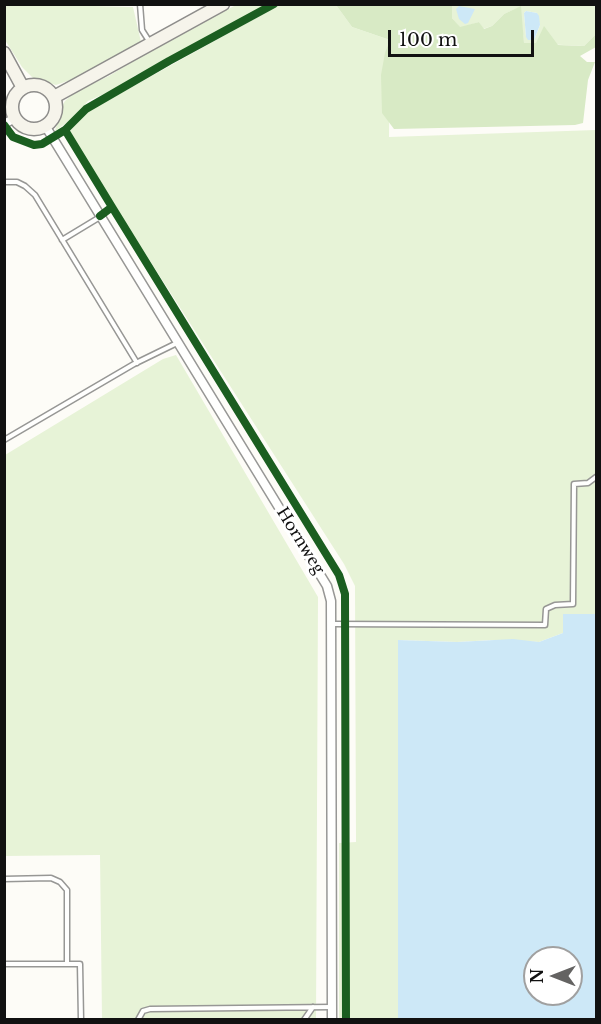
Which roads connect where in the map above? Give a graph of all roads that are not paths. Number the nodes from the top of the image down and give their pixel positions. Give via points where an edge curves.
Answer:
1 (140, 4) edge
2 (223, 4) edge
3 (151, 44) junction
4 (4, 53) edge
5 (23, 88) junction
6 (54, 96) junction
7 (10, 121) edge
8 (46, 127) junction
9 (4, 182) edge
10 (100, 216) junction
11 (62, 240) junction
12 (178, 342) junction
13 (137, 363) junction
14 (4, 440) edge
15 (597, 477) edge
16 (331, 624) junction
17 (4, 879) edge
18 (4, 964) edge
19 (67, 964) junction
20 (313, 1007) junction
21 (333, 1007) junction
22 (81, 1020) edge
23 (138, 1020) edge
24 (304, 1020) edge
25 (332, 1020) edge

1 - 3 lane via 142,30
2 - 3 street
3 - 6 street
4 - 5 street
5 - 6 street via 37,86
5 - 7 street via 14,98
6 - 8 street via 56,110
7 - 8 street via 25,128
8 - 10 street, Hornweg
9 - 11 lane via 17,182 35,195
10 - 11 lane
10 - 12 street, Hornweg
11 - 13 lane
12 - 13 lane
12 - 16 street, Hornweg via 327,586
13 - 14 lane
15 - 16 lane via 588,483 574,484 573,604 546,609 545,625
16 - 21 street, Hornweg
17 - 19 lane via 51,878 67,890
18 - 19 lane
19 - 22 lane via 80,964
20 - 21 lane
20 - 23 lane via 150,1009 143,1011
20 - 24 lane
21 - 25 street, Hornweg

